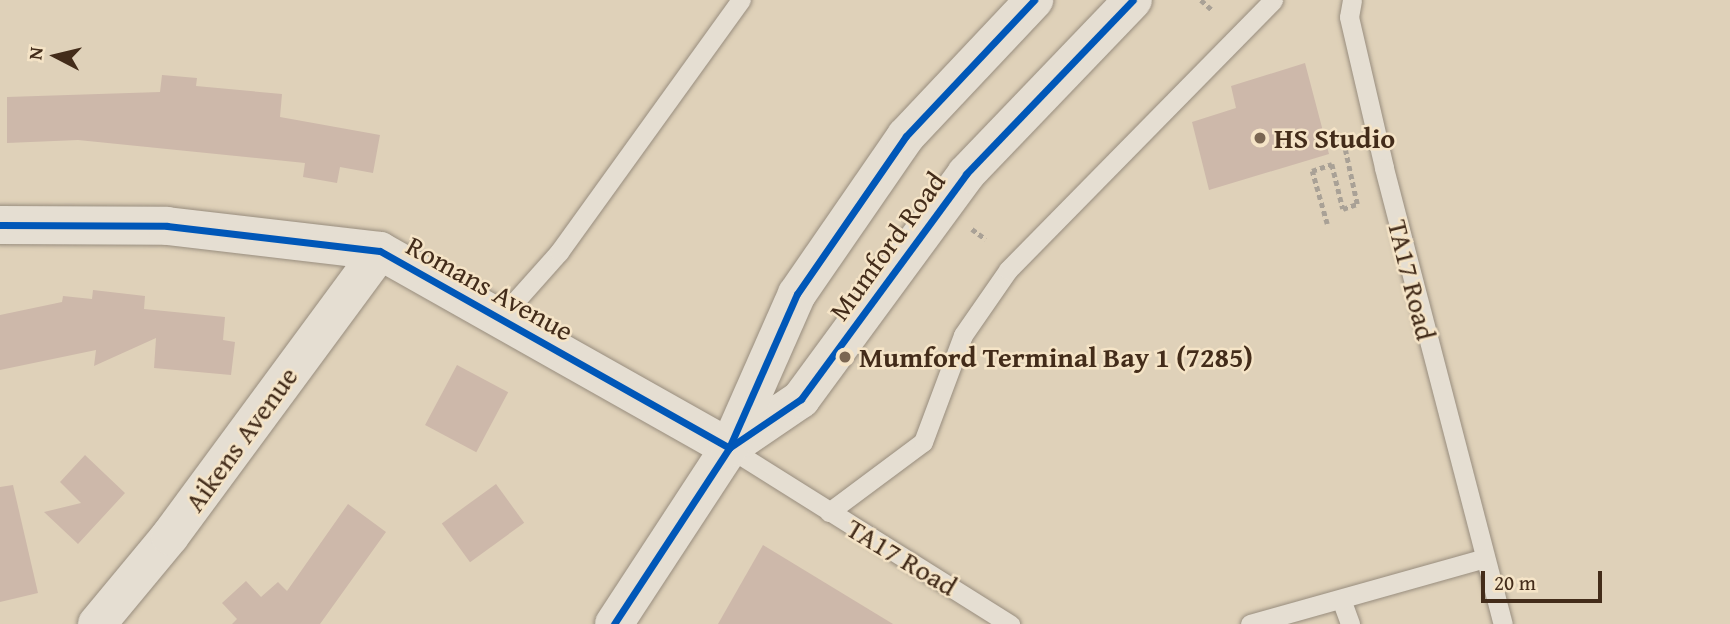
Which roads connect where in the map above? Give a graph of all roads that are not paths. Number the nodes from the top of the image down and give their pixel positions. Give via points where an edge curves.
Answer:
1 (741, 0) edge
2 (1034, 0) edge
3 (1133, 0) edge
4 (1273, 0) edge
5 (1352, 0) edge
6 (0, 225) edge
7 (380, 251) junction
8 (502, 316) junction
9 (729, 448) junction
10 (829, 512) junction
11 (1482, 559) junction
12 (1340, 599) junction
13 (97, 624) edge
14 (614, 624) edge
15 (1010, 624) edge
16 (1250, 624) edge
17 (1350, 624) edge
18 (1503, 624) edge

1 - 8 lane via 559,252
2 - 9 street, Mumford Road via 906,136 797,294
3 - 9 street, Mumford Road via 966,174 801,399
4 - 10 lane via 1009,270 963,335 923,442
5 - 11 lane, TA17 Road via 1352,30
6 - 7 street, Romans Avenue via 167,226
7 - 8 street, Romans Avenue
7 - 13 street, Aikens Avenue via 170,536
8 - 9 street, Romans Avenue
9 - 10 lane, TA17 Road
9 - 14 street, Mumford Road
10 - 15 lane, TA17 Road
11 - 12 lane
11 - 18 lane, TA17 Road
12 - 16 lane
12 - 17 lane

